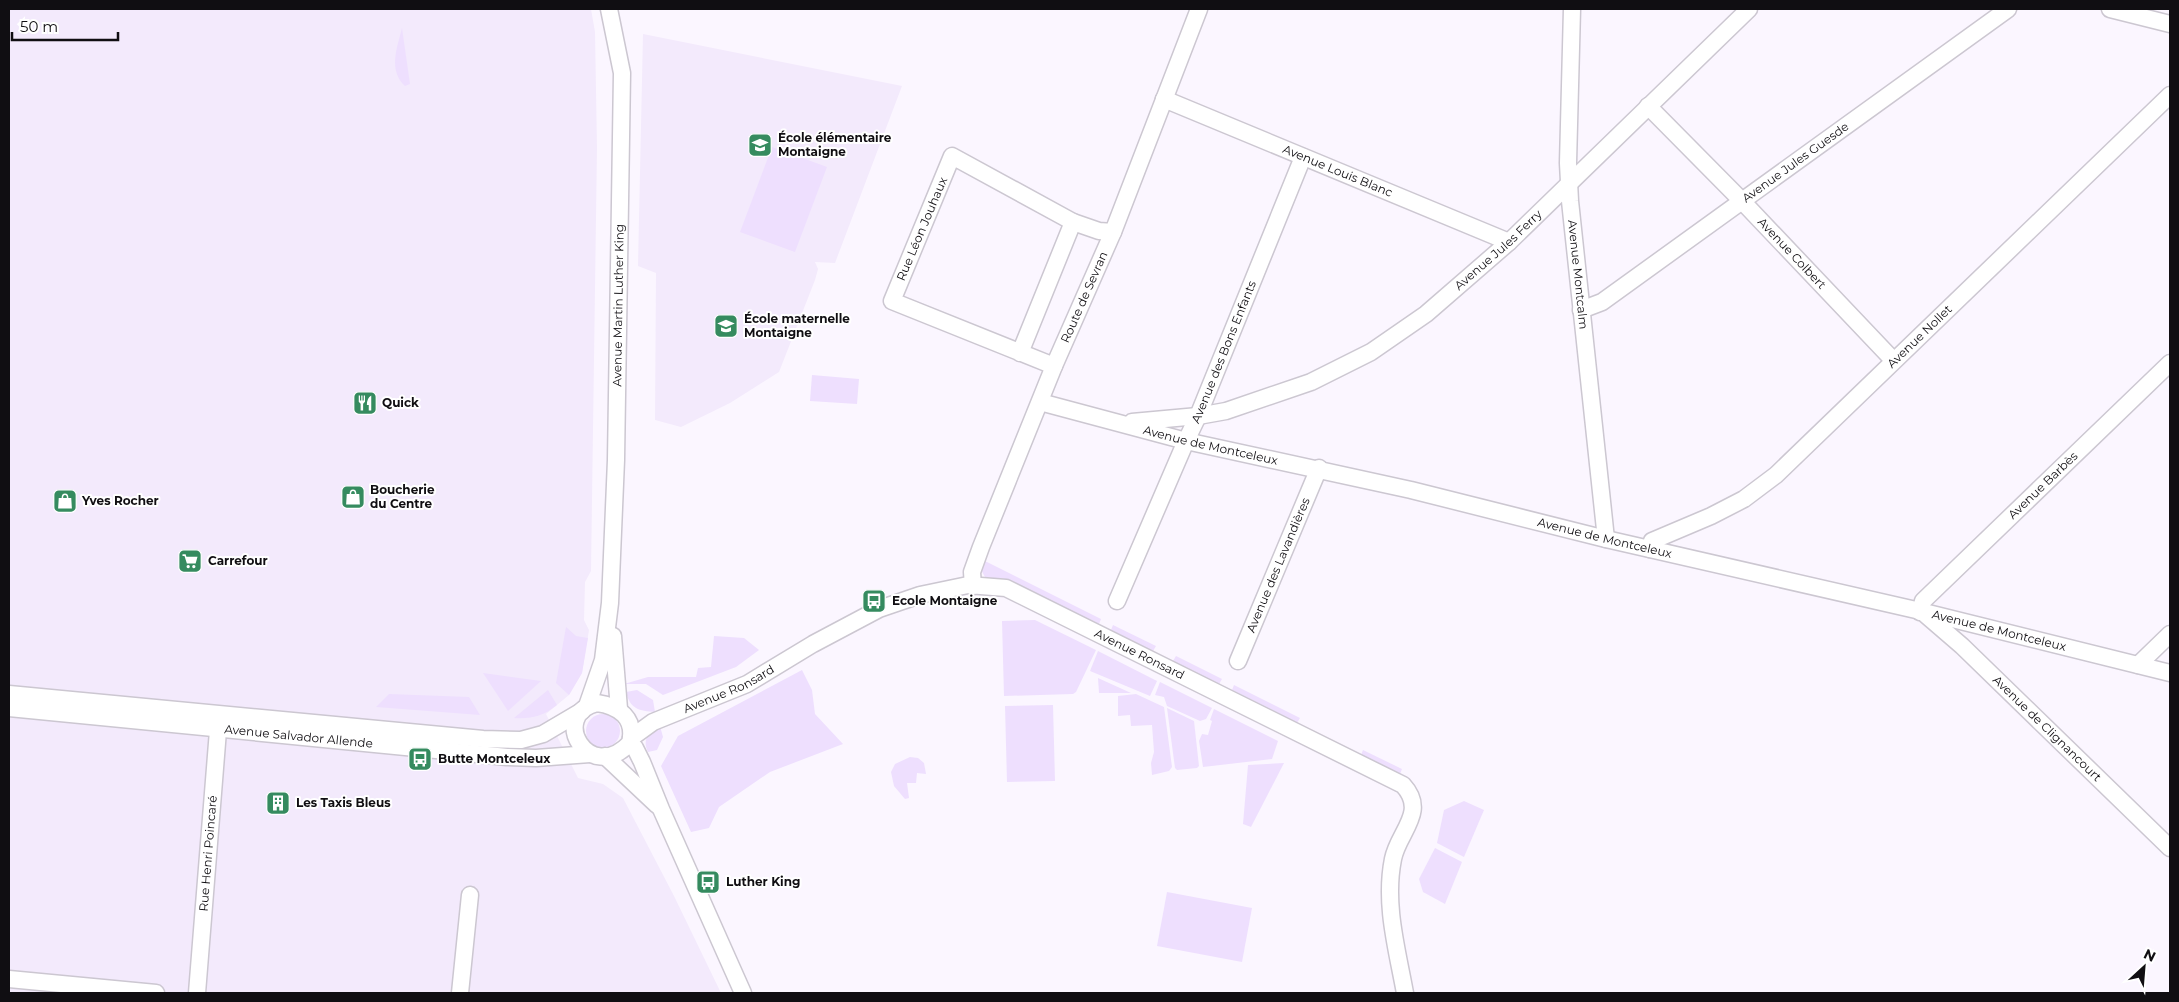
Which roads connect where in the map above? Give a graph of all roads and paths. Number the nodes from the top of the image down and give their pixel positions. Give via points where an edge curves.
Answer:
1 (609, 9) edge
2 (1199, 9) edge
3 (1572, 9) edge
4 (1749, 9) edge
5 (2008, 9) edge
6 (2110, 9) edge
7 (2170, 24) edge
8 (2170, 95) edge
9 (1164, 99) junction
10 (1648, 106) junction
11 (1303, 157) junction
12 (1569, 182) junction
13 (1742, 201) junction
14 (1073, 222) junction
15 (1114, 232) junction
16 (1509, 242) junction
17 (1581, 310) junction
18 (1020, 353) junction
19 (1893, 360) junction
20 (2170, 364) edge
21 (1054, 366) junction
22 (1040, 402) junction
23 (1198, 416) junction
24 (1122, 423) junction
25 (1186, 440) junction
26 (1319, 468) junction
27 (1606, 539) junction
28 (1650, 548) junction
29 (973, 586) junction
30 (1117, 601) dead end
31 (610, 603) junction
32 (1921, 612) junction
33 (1972, 625) junction
34 (2170, 634) edge
35 (1962, 646) junction
36 (1238, 661) dead end
37 (2138, 665) junction
38 (2170, 673) edge
39 (9, 694) edge
40 (9, 708) edge
41 (585, 708) junction
42 (622, 711) junction
43 (672, 713) junction
44 (219, 722) junction
45 (631, 740) junction
46 (597, 755) junction
47 (661, 808) junction
48 (2170, 848) edge
49 (470, 895) dead end
50 (9, 979) edge
51 (156, 993) edge
52 (197, 993) edge
53 (460, 993) edge
54 (743, 993) edge
55 (1406, 993) edge

1 - 31 street, Avenue Martin Luther King via 622,73 616,460
2 - 9 street, Route de Sevran
3 - 12 street, Avenue Montcalm
4 - 10 street, Avenue Jules Ferry
5 - 13 street, Avenue Jules Guesde
6 - 7 street
8 - 19 street, Avenue Nollet
9 - 11 street, Avenue Louis Blanc
9 - 15 street, Route de Sevran
10 - 12 street, Avenue Jules Ferry
10 - 13 street, Avenue Colbert
11 - 16 street, Avenue Louis Blanc
11 - 23 street, Avenue des Bons Enfants
12 - 16 street, Avenue Jules Ferry
12 - 17 street, Avenue Montcalm
13 - 17 street, Avenue Jules Guesde via 1602,302
13 - 19 street, Avenue Colbert
14 - 15 street, Rue Léon Jouhaux via 1099,231
14 - 18 street
14 - 18 street, Rue Léon Jouhaux via 952,156 892,301
15 - 21 street, Route de Sevran
16 - 23 street, Avenue Jules Ferry via 1426,314 1371,352 1311,382 1250,404
17 - 27 street, Avenue Montcalm
18 - 21 street, Rue Léon Jouhaux
19 - 28 street, Avenue Nollet via 1776,475 1744,499 1652,541
20 - 32 street, Avenue Barbès via 1923,602
21 - 22 street, Route de Sevran
22 - 24 street, Avenue de Montceleux
22 - 29 street, Route de Sevran via 978,554 972,572
23 - 24 street, Avenue Jules Ferry
23 - 25 street, Avenue des Bons Enfants
24 - 25 street, Avenue de Montceleux
25 - 26 street, Avenue de Montceleux
25 - 30 street, Avenue des Bons Enfants
26 - 27 street, Avenue de Montceleux
26 - 36 street, Avenue des Lavandières
27 - 28 street, Avenue de Montceleux
28 - 32 street, Avenue de Montceleux
29 - 43 street, Avenue Ronsard via 920,595 879,609 812,644 747,684
29 - 55 street, Avenue Ronsard via 1006,588 1019,593 1403,785 1411,794 1413,813 1395,851 1389,891
31 - 41 street, Avenue Martin Luther King via 604,660
31 - 42 street, Avenue Martin Luther King
32 - 33 street, Avenue de Montceleux
32 - 35 street, Avenue de Clignancourt
33 - 35 street
33 - 37 street, Avenue de Montceleux
34 - 37 street
35 - 48 street, Avenue de Clignancourt
37 - 38 street, Avenue de Montceleux
39 - 44 street, Avenue Salvador Allende
40 - 44 street, Avenue Salvador Allende
41 - 42 street via 603,704
41 - 44 street, Avenue Salvador Allende via 543,734 521,740
41 - 46 street via 574,732 578,743
42 - 43 street, Avenue Ronsard via 648,716
42 - 45 street via 629,721
43 - 45 street, Avenue Ronsard via 652,722
44 - 46 street, Avenue Salvador Allende via 508,756
44 - 52 street, Rue Henri Poincaré
45 - 46 street via 618,754
45 - 47 street
46 - 47 street
47 - 54 street
49 - 53 street
50 - 51 street

